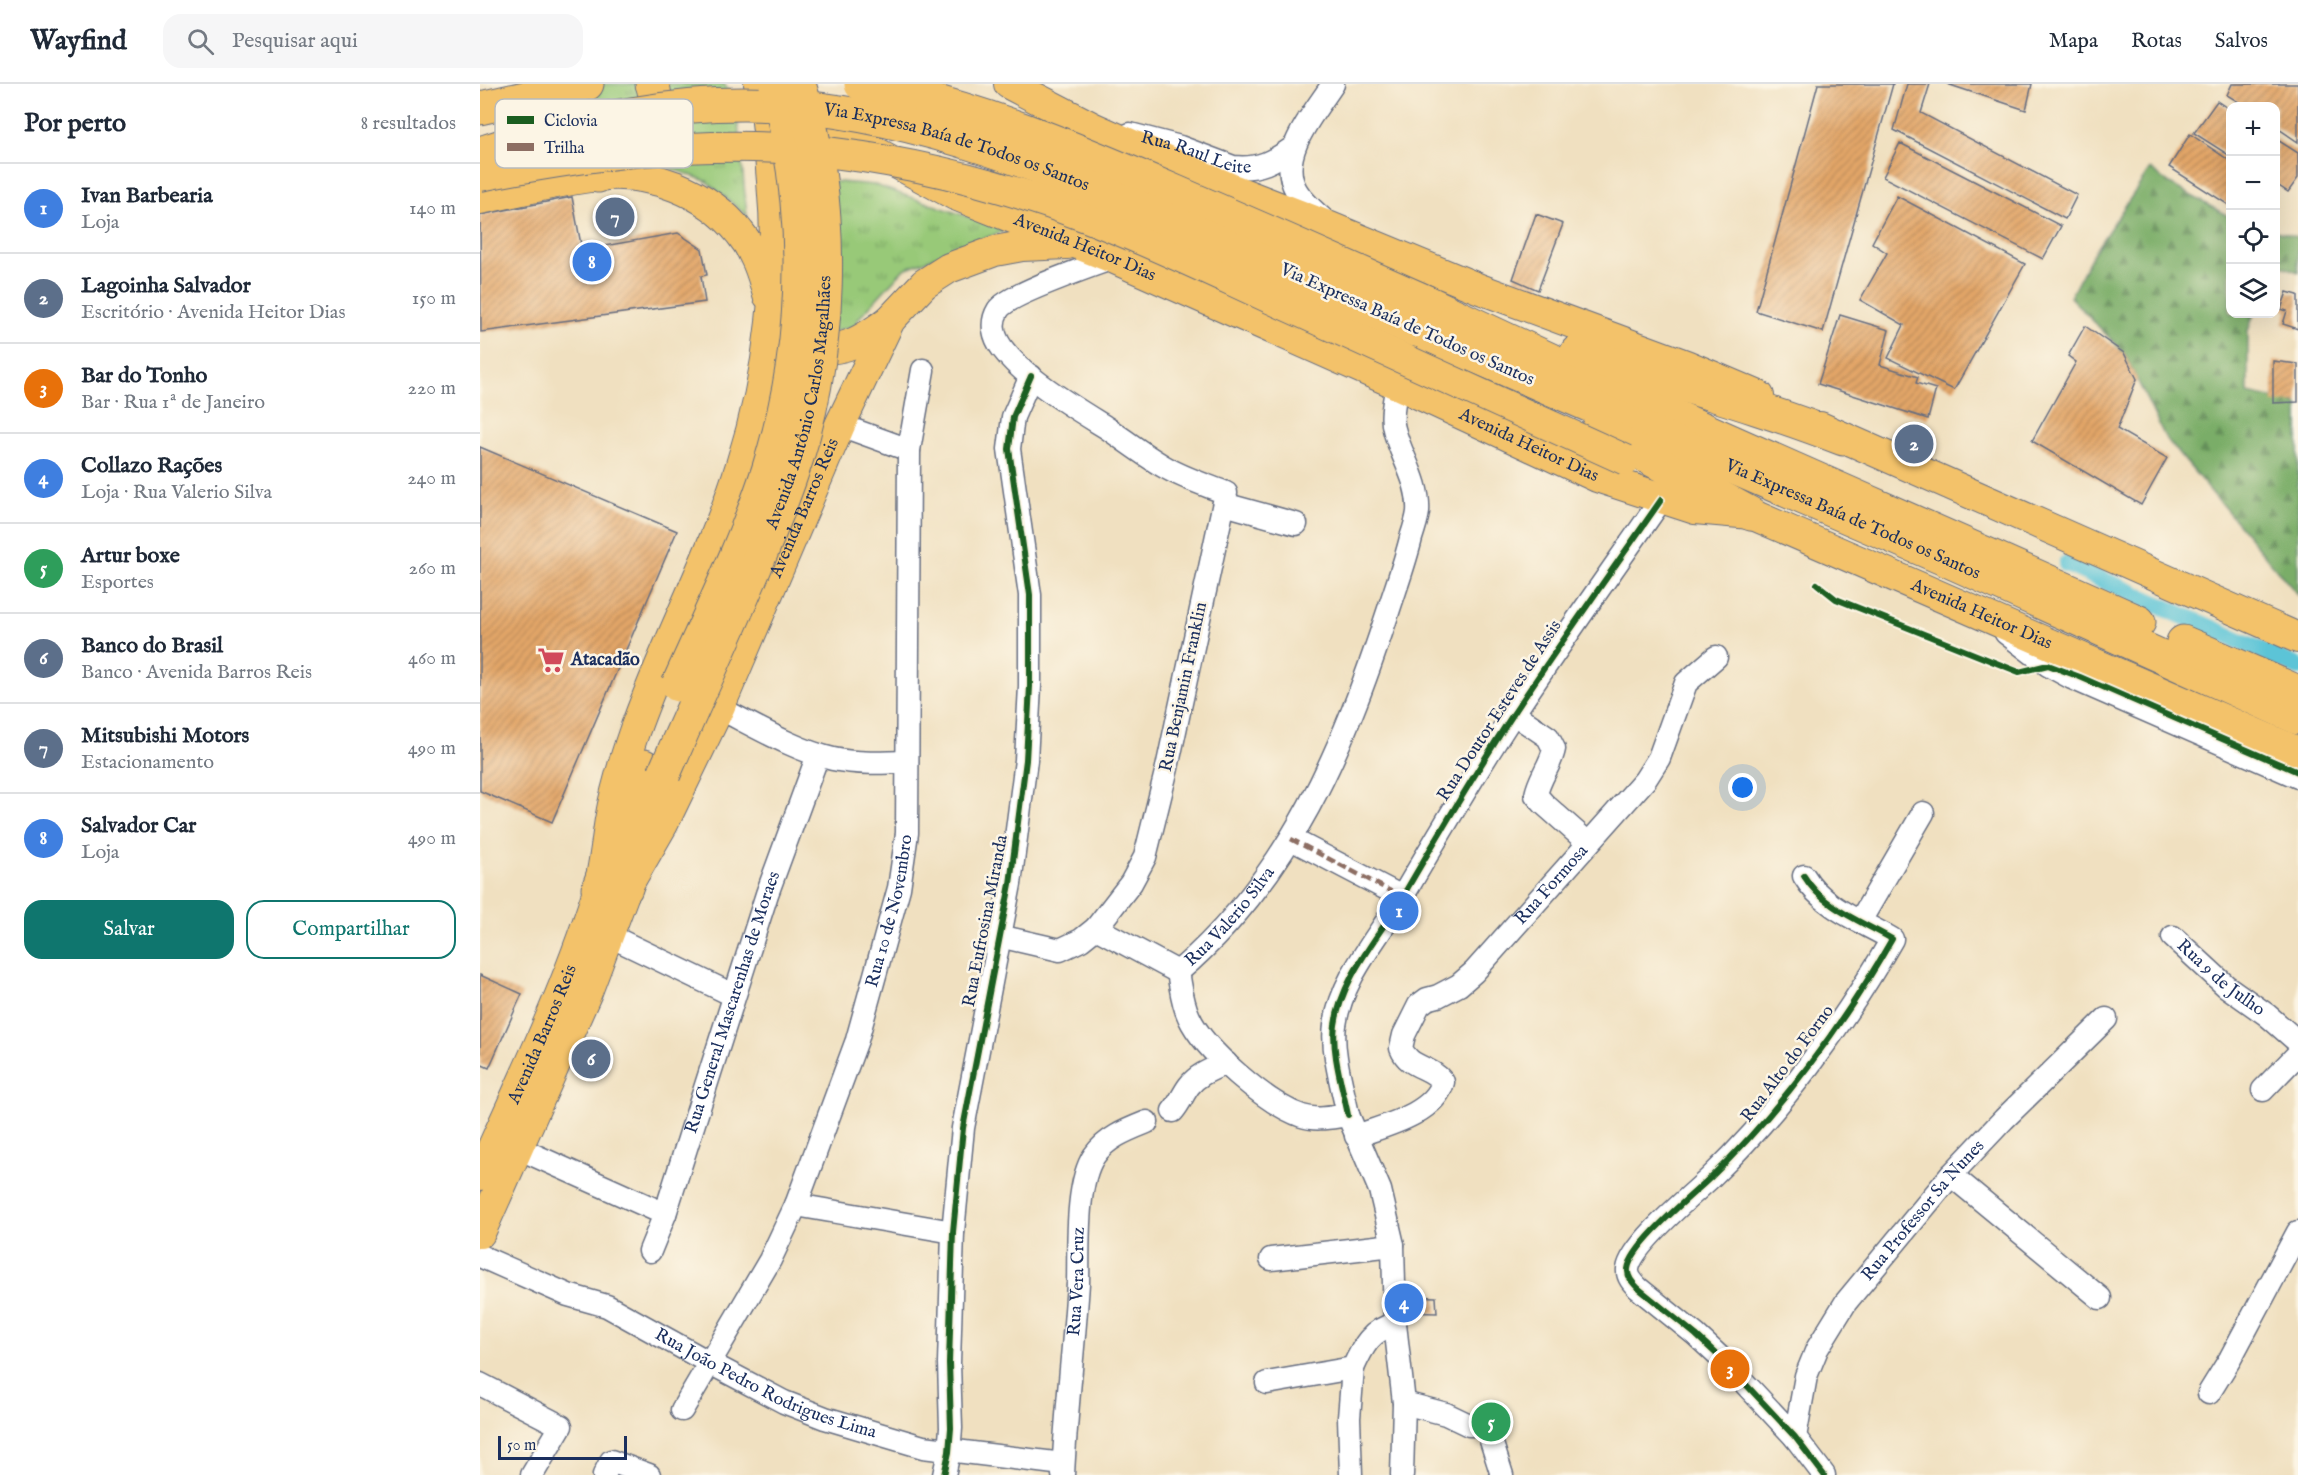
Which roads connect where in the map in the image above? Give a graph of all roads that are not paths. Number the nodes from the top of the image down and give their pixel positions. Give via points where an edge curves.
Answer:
1 (587, 84) edge
2 (652, 84) edge
3 (759, 84) edge
4 (776, 84) edge
5 (782, 84) edge
6 (798, 84) edge
7 (861, 84) edge
8 (1009, 84) edge
9 (1333, 84) edge
10 (520, 99) edge
11 (654, 99) edge
12 (495, 105) edge
13 (693, 106) edge
14 (480, 108) edge
15 (1094, 128) junction
16 (1294, 147) junction
17 (495, 148) edge
18 (693, 149) edge
19 (480, 153) edge
20 (530, 168) edge
21 (610, 168) edge
22 (480, 176) edge
23 (598, 176) junction
24 (480, 199) edge
25 (1264, 202) junction
26 (1330, 227) junction
27 (1079, 244) junction
28 (1113, 258) junction
29 (1223, 307) junction
30 (772, 311) junction
31 (1421, 316) junction
32 (890, 320) junction
33 (923, 370) dead end
34 (1031, 376) junction
35 (1397, 384) junction
36 (761, 392) junction
37 (1640, 423) junction
38 (840, 425) junction
39 (1843, 439) junction
40 (909, 450) junction
41 (1661, 500) junction
42 (1224, 504) junction
43 (1751, 514) junction
44 (1296, 524) dead end
45 (1986, 618) junction
46 (2298, 638) edge
47 (1716, 657) dead end
48 (2298, 692) edge
49 (719, 708) junction
50 (1514, 714) junction
51 (2298, 718) edge
52 (2298, 752) edge
53 (818, 755) junction
54 (907, 762) junction
55 (654, 770) junction
56 (2298, 777) edge
57 (1923, 813) dead end
58 (1291, 839) junction
59 (1587, 842) junction
60 (1804, 876) dead end
61 (612, 889) junction
62 (1402, 897) junction
63 (1860, 921) junction
64 (1096, 928) junction
65 (610, 936) junction
66 (999, 936) junction
67 (2173, 937) dead end
68 (1178, 972) junction
69 (734, 995) junction
70 (2106, 1019) dead end
71 (2298, 1042) edge
72 (2298, 1054) edge
73 (1226, 1063) junction
74 (2263, 1090) dead end
75 (1173, 1111) dead end
76 (1147, 1122) dead end
77 (1352, 1125) junction
78 (518, 1148) junction
79 (480, 1175) edge
80 (1951, 1175) junction
81 (796, 1204) junction
82 (665, 1214) junction
83 (953, 1232) junction
84 (2298, 1232) edge
85 (480, 1233) edge
86 (1394, 1245) junction
87 (650, 1251) dead end
88 (480, 1256) edge
89 (1271, 1259) dead end
90 (2100, 1298) dead end
91 (1395, 1324) junction
92 (710, 1363) junction
93 (1353, 1368) junction
94 (1267, 1383) dead end
95 (480, 1384) edge
96 (2209, 1393) dead end
97 (1404, 1403) junction
98 (682, 1410) dead end
99 (1795, 1437) junction
100 (949, 1452) junction
101 (607, 1468) edge
102 (1063, 1469) edge
103 (532, 1475) edge
104 (649, 1475) edge
105 (944, 1475) edge
106 (1351, 1475) edge
107 (1402, 1475) edge
108 (1502, 1475) edge
109 (1824, 1475) edge

1 - 10 highway
2 - 11 highway
3 - 30 main road, Avenida Barros Reis via 768,127 775,210
4 - 55 highway, Avenida Antônio Carlos Magalhães, bridge via 799,213 800,307 793,365 768,471
5 - 27 main road, Avenida Heitor Dias via 832,124 916,176
6 - 55 highway, Avenida Antônio Carlos Magalhães, bridge via 819,171 823,215 824,309 805,426 790,480 745,593
7 - 31 highway, Via Expressa Baía de Todos os Santos, bridge via 971,112 1106,162
8 - 15 main road
9 - 16 street, Rua Raul Leite
12 - 14 highway
13 - 31 highway, Via Expressa Baía de Todos os Santos, bridge via 790,106 884,120 992,150 1211,238
15 - 16 street, Rua Raul Leite via 1156,140 1243,168 1272,162
15 - 25 main road
15 - 27 main road via 1121,155 1138,188 1129,218 1118,229
16 - 26 street, Rua Raul Leite via 1291,179 1295,188
17 - 19 highway, Via Expressa Baía de Todos os Santos, bridge
18 - 37 main road, bridge via 784,149 852,156 901,164 1020,194 1089,218 1358,337
20 - 22 main road, bridge
21 - 23 highway
23 - 24 main road
23 - 30 main road via 623,175 666,183 721,213 752,250
25 - 26 main road
25 - 29 main road via 1236,206 1220,214 1208,225 1200,241 1198,255 1204,277
26 - 39 main road via 1480,289 1697,369
27 - 28 main road, Avenida Heitor Dias
27 - 32 main road, Avenida Barros Reis via 1022,246 972,258 924,284
28 - 29 main road, Avenida Heitor Dias
28 - 34 street via 998,308 994,334 1003,349
29 - 35 main road, Avenida Heitor Dias
30 - 32 main road via 784,331 797,342 825,349 854,344
30 - 36 main road, Avenida Barros Reis
31 - 37 highway
31 - 37 highway, Via Expressa Baía de Todos os Santos
32 - 38 main road, Avenida Barros Reis
33 - 40 street, Rua 10 de Novembro
34 - 42 street via 1165,467 1226,493
34 - 66 street, Rua Eufrosina Miranda via 1019,400 1009,449 1030,595 1030,686 1019,823
35 - 41 main road, Avenida Heitor Dias via 1598,477
35 - 58 street, Rua Valerio Silva via 1393,427 1415,486 1418,514 1349,722 1324,781
36 - 38 main road via 793,378 817,384 827,391
36 - 61 main road, Avenida Barros Reis via 741,467 622,768 614,797
37 - 39 highway via 1786,417
37 - 43 highway
37 - 48 highway, Via Expressa Baía de Todos os Santos
37 - 51 highway, Via Expressa Baía de Todos os Santos
38 - 40 street
38 - 49 main road, Avenida Barros Reis
39 - 46 main road
40 - 54 street, Rua 10 de Novembro
41 - 43 main road, Avenida Heitor Dias via 1695,509
41 - 50 street, Rua Doutor Esteves de Assis
42 - 44 street
42 - 64 street, Rua Benjamin Franklin via 1145,857
43 - 45 main road, Avenida Heitor Dias
45 - 52 main road, Avenida Heitor Dias
45 - 56 street via 2048,665 2072,678
47 - 59 street, Rua Formosa via 1686,683 1659,758 1645,780
49 - 53 street
49 - 61 main road, Avenida Barros Reis via 663,824
50 - 59 street via 1548,737 1554,748 1536,795
50 - 62 street, Rua Doutor Esteves de Assis
53 - 54 street via 858,762
53 - 69 street, Rua General Mascarenhas de Moraes
54 - 81 street, Rua 10 de Novembro via 907,833 898,888 857,1040
55 - 61 highway, Avenida Barros Reis
57 - 63 street
58 - 62 street
58 - 68 street, Rua Valerio Silva via 1232,919
59 - 77 street, Rua Formosa via 1467,980 1427,999 1415,1011 1401,1048 1405,1058 1437,1074 1443,1082 1434,1100 1412,1114
60 - 63 street, Rua Alto do Forno via 1824,899
61 - 65 main road, Avenida Barros Reis
61 - 79 main road, Avenida Barros Reis via 566,981
62 - 77 street, Rua Doutor Esteves de Assis via 1352,977 1335,1026 1336,1051
63 - 99 street, Rua Alto do Forno via 1892,939 1836,1029 1748,1140 1659,1226 1637,1251 1628,1269 1638,1288 1724,1361
64 - 66 street, Rua Benjamin Franklin via 1060,950
64 - 68 street
65 - 69 street
65 - 78 main road, Avenida Barros Reis
66 - 83 street, Rua Eufrosina Miranda via 963,1128
67 - 71 street, Rua 9 de Julho via 2226,986
68 - 73 street, Rua Valerio Silva via 1190,1019
69 - 82 street, Rua General Mascarenhas de Moraes
70 - 80 street, Rua Professor Sa Nunes
72 - 74 street
73 - 75 street via 1205,1072 1189,1086
73 - 77 street, Rua Valerio Silva via 1251,1085 1301,1116
76 - 102 street, Rua Vera Cruz via 1107,1142 1093,1157 1086,1173 1080,1211
77 - 86 street via 1380,1190
78 - 82 street
78 - 85 main road, Avenida Barros Reis
80 - 90 street
80 - 99 street, Rua Professor Sa Nunes via 1833,1322 1806,1376
81 - 83 street
81 - 92 street, Rua 10 de Novembro via 770,1260
82 - 87 street, Rua General Mascarenhas de Moraes
83 - 100 street, Rua Eufrosina Miranda
84 - 96 street
86 - 89 street
86 - 91 street
88 - 92 street, Rua João Pedro Rodrigues Lima via 568,1295 607,1306
91 - 93 street via 1375,1332 1362,1347
91 - 97 street
92 - 98 street, Rua 10 de Novembro
92 - 100 street, Rua João Pedro Rodrigues Lima via 825,1419
93 - 94 street
93 - 106 street
95 - 103 street via 561,1426
97 - 107 street
97 - 108 street via 1446,1414 1469,1425 1485,1425
99 - 109 street
100 - 102 street, Rua João Pedro Rodrigues Lima
100 - 105 street, Rua Eufrosina Miranda
101 - 104 street

